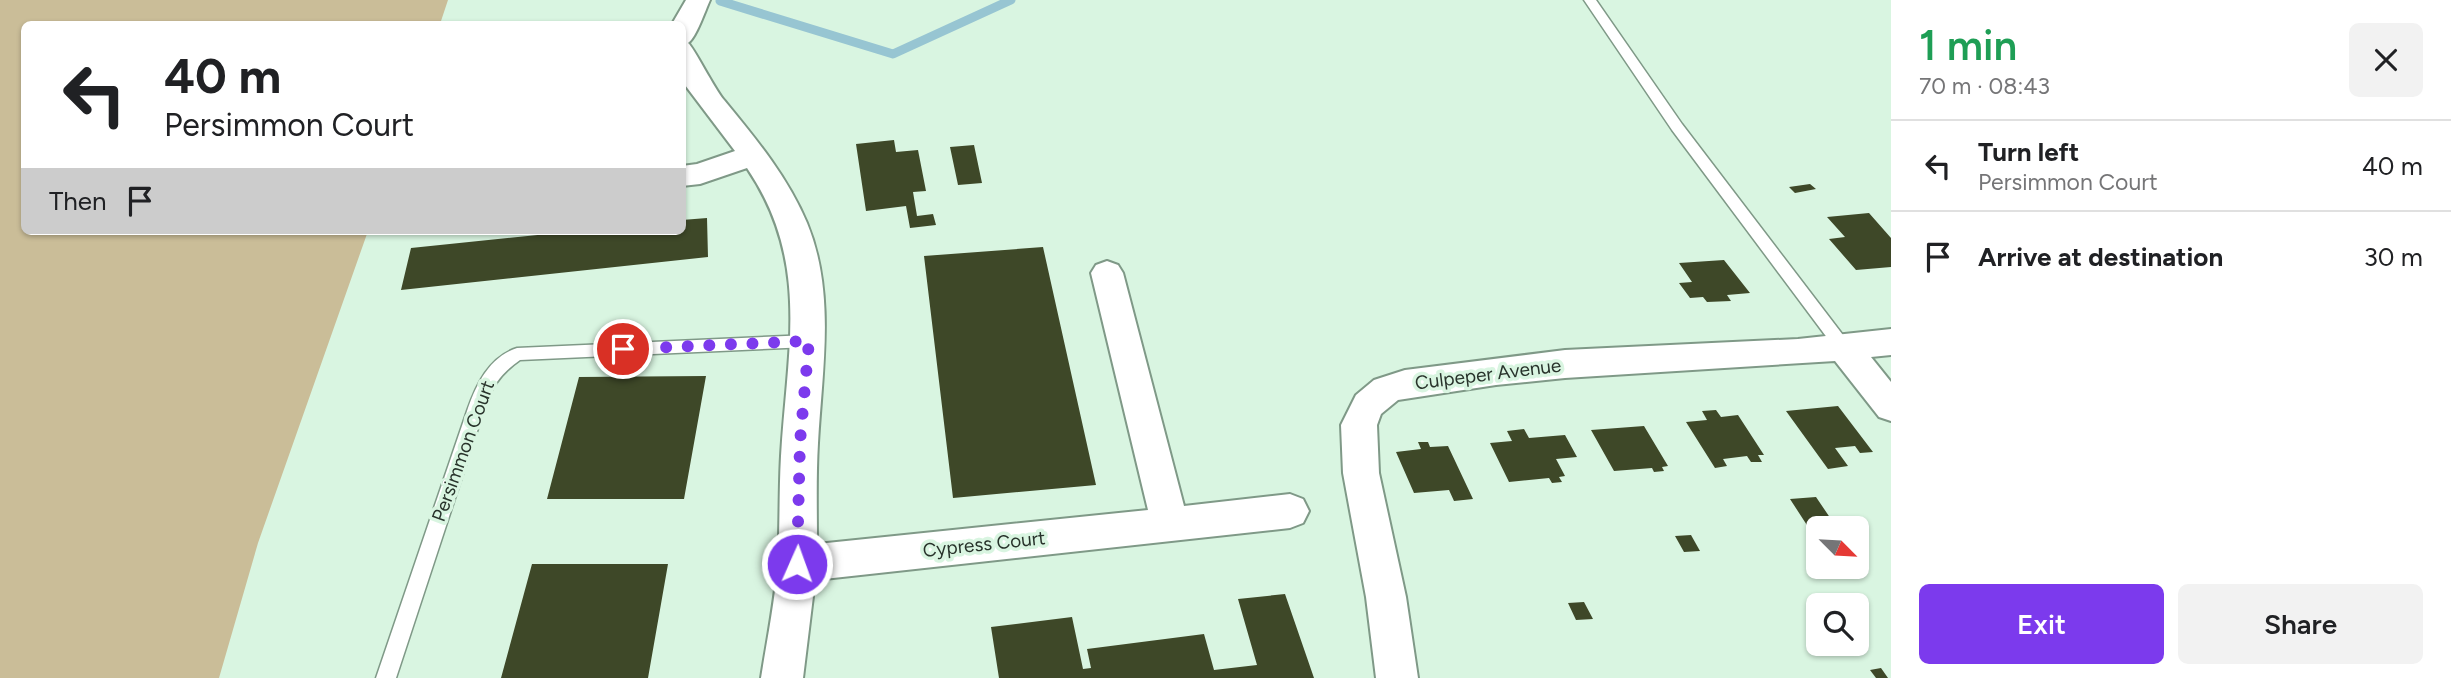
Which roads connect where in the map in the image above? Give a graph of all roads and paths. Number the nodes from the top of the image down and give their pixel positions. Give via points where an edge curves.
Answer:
1 (698, 0) edge
2 (1590, 0) edge
3 (686, 28) edge
4 (686, 50) edge
5 (754, 155) junction
6 (686, 175) edge
7 (1107, 273) dead end
8 (809, 341) junction
9 (1891, 342) edge
10 (1843, 347) junction
11 (1891, 407) edge
12 (1290, 511) dead end
13 (1170, 524) junction
14 (797, 564) junction
15 (386, 678) edge
16 (782, 678) edge
17 (1397, 678) edge

1 - 3 street
2 - 10 lane via 1677,127
4 - 5 street via 691,74
5 - 6 street
5 - 8 street via 793,227 804,272
7 - 13 street
8 - 14 street via 800,442
8 - 15 lane, Persimmon Court via 517,354 501,364 488,376 475,411
9 - 10 street, Culpeper Avenue
10 - 11 street
10 - 17 street, Culpeper Avenue via 1565,364 1386,390 1368,405 1359,425 1361,473
12 - 13 street, Cypress Court
13 - 14 street, Cypress Court
14 - 16 street

